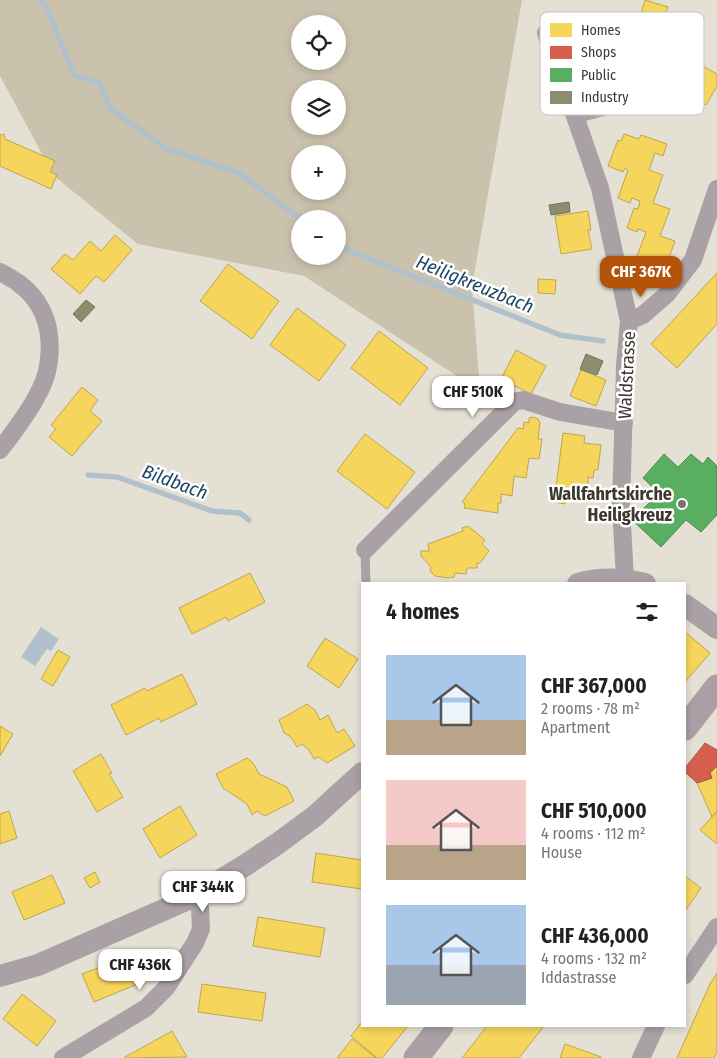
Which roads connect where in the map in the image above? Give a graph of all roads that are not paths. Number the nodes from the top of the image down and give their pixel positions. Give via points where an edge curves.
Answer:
1 (574, 115) edge
2 (589, 115) edge
3 (575, 119) junction
4 (717, 189) edge
5 (0, 272) edge
6 (629, 321) junction
7 (624, 423) junction
8 (0, 450) edge
9 (365, 550) joint
10 (366, 582) edge
11 (587, 582) edge
12 (635, 582) edge
13 (686, 606) edge
14 (717, 628) edge
15 (714, 697) edge
16 (686, 727) edge
17 (361, 774) edge
18 (193, 897) junction
19 (717, 927) edge
20 (686, 974) edge
21 (0, 976) edge
22 (440, 1027) edge
23 (656, 1027) edge
24 (64, 1058) edge
25 (416, 1058) edge
26 (641, 1058) edge

1 - 3 street, Waldstrasse
2 - 3 lane
3 - 6 street, Waldstrasse via 600,188
4 - 6 street via 693,260 667,294 643,315
5 - 8 street via 16,281 34,298 46,320 50,351 47,372 38,396
6 - 7 street, Waldstrasse
7 - 9 street via 560,412 523,400 514,402
7 - 12 street, Waldstrasse via 621,506
9 - 10 lane
11 - 12 street via 600,579
13 - 14 street
15 - 16 main road
17 - 18 street via 315,816 277,844
18 - 21 street via 38,966
18 - 24 street via 200,908 201,929 166,988 146,1008
19 - 20 street
22 - 25 main road
23 - 26 street

